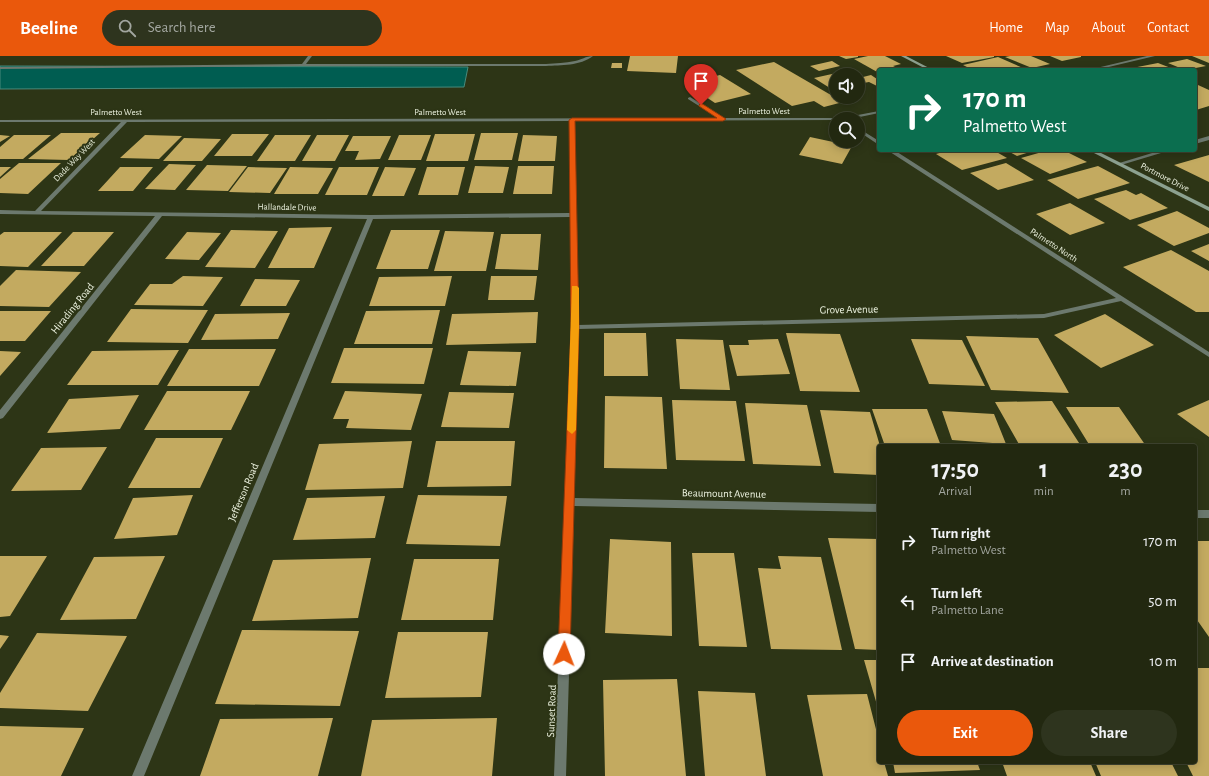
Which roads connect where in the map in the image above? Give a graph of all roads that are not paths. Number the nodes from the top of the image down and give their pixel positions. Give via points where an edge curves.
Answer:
1 (310, 56) edge
2 (591, 56) edge
3 (903, 56) edge
4 (1153, 56) edge
5 (303, 65) junction
6 (0, 68) edge
7 (927, 68) edge
8 (1099, 68) edge
9 (690, 98) dead end
10 (877, 112) edge
11 (865, 115) edge
12 (723, 119) junction
13 (829, 119) edge
14 (0, 120) edge
15 (126, 120) junction
16 (572, 120) junction
17 (865, 134) edge
18 (1209, 138) edge
19 (1197, 141) edge
20 (877, 142) edge
21 (893, 152) edge
22 (1095, 152) edge
23 (1161, 152) edge
24 (1119, 164) junction
25 (1209, 209) edge
26 (0, 212) edge
27 (36, 213) junction
28 (160, 214) junction
29 (574, 215) junction
30 (371, 217) junction
31 (1122, 299) junction
32 (575, 327) junction
33 (1209, 355) edge
34 (0, 416) edge
35 (569, 502) junction
36 (877, 508) edge
37 (1197, 514) edge
38 (1209, 514) edge
39 (138, 776) edge
40 (560, 776) edge

1 - 5 street
2 - 5 street via 574,62 546,65
3 - 7 street
4 - 8 street
5 - 6 street
9 - 12 street
10 - 11 street, Palmetto West
12 - 13 street, Palmetto West
12 - 16 street, Palmetto West
14 - 15 street, Palmetto West
15 - 16 street, Palmetto West
15 - 27 street, Dade Way West
16 - 29 street, Sunset Road
17 - 20 street
18 - 19 street
21 - 31 street, Palmetto North
22 - 24 street, Portmore Drive
23 - 24 street
24 - 25 street, Portmore Drive
26 - 27 street, Hallandale Drive
27 - 28 street, Hallandale Drive
28 - 30 street, Hallandale Drive
28 - 34 street, Hirading Road
29 - 30 street, Hallandale Drive
29 - 32 street, Sunset Road
30 - 39 street, Jefferson Road
31 - 32 street, Grove Avenue via 1044,316
31 - 33 street, Palmetto North
32 - 35 street, Sunset Road
35 - 36 street, Beaumount Avenue
35 - 40 street, Sunset Road
37 - 38 street

